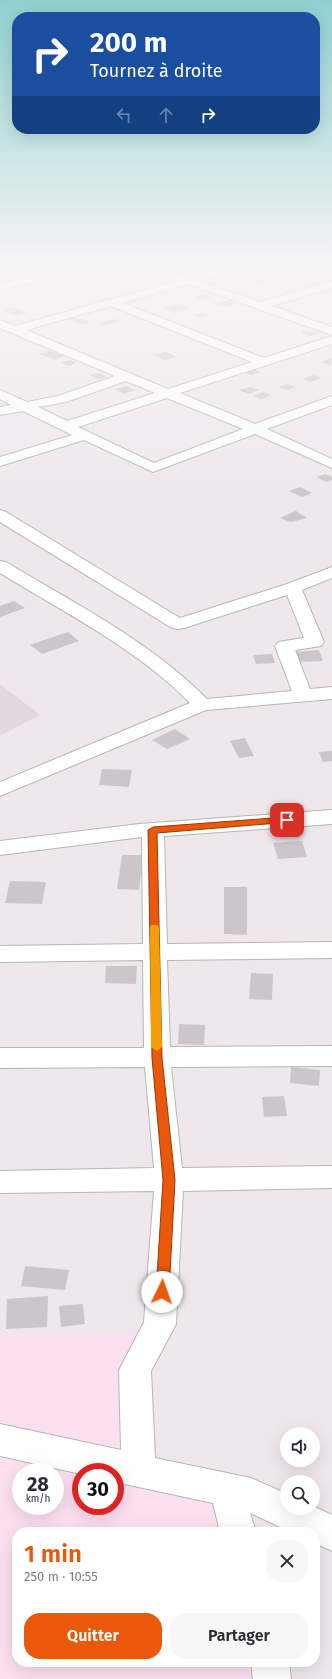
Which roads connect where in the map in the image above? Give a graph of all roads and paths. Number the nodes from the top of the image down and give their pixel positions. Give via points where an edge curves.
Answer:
1 (57, 347) edge
2 (227, 347) edge
3 (309, 347) edge
4 (264, 362) junction
5 (127, 376) junction
6 (168, 393) junction
7 (0, 394) edge
8 (332, 400) edge
9 (24, 406) junction
10 (0, 411) edge
11 (66, 426) junction
12 (257, 430) junction
13 (86, 435) junction
14 (0, 462) edge
15 (332, 464) edge
16 (0, 515) edge
17 (0, 566) edge
18 (332, 572) edge
19 (293, 588) junction
20 (332, 693) edge
21 (303, 696) junction
22 (202, 705) junction
23 (0, 790) edge
24 (332, 817) edge
25 (153, 830) junction
26 (0, 848) edge
27 (332, 950) edge
28 (155, 951) junction
29 (0, 954) edge
30 (332, 1056) edge
31 (0, 1058) edge
32 (157, 1058) junction
33 (332, 1177) edge
34 (169, 1180) junction
35 (0, 1182) edge
36 (0, 1440) edge
37 (139, 1471) junction
38 (227, 1490) junction
39 (237, 1527) edge
40 (319, 1527) edge
41 (320, 1527) edge
42 (332, 1533) edge
43 (271, 1667) edge
44 (272, 1679) edge

1 - 5 street
2 - 4 street
3 - 4 street
4 - 6 street
5 - 6 street
5 - 9 street via 61,399
6 - 11 street
6 - 12 street
7 - 9 street
8 - 12 street
9 - 10 street
9 - 11 street
11 - 13 street
12 - 13 street via 153,468
12 - 15 street
13 - 14 street
16 - 19 street via 178,624
17 - 22 street via 128,644 180,681
18 - 19 street
19 - 21 street via 315,642 284,646
20 - 21 street
21 - 22 street
22 - 23 street
24 - 25 street
25 - 26 street
25 - 28 street
27 - 28 street
28 - 29 street
28 - 32 street
30 - 32 street
31 - 32 street
32 - 34 street
33 - 34 street
34 - 35 street
34 - 37 street via 160,1324 134,1370
36 - 37 street
37 - 38 street
38 - 39 street
38 - 40 street via 251,1495
41 - 42 street
43 - 44 street

